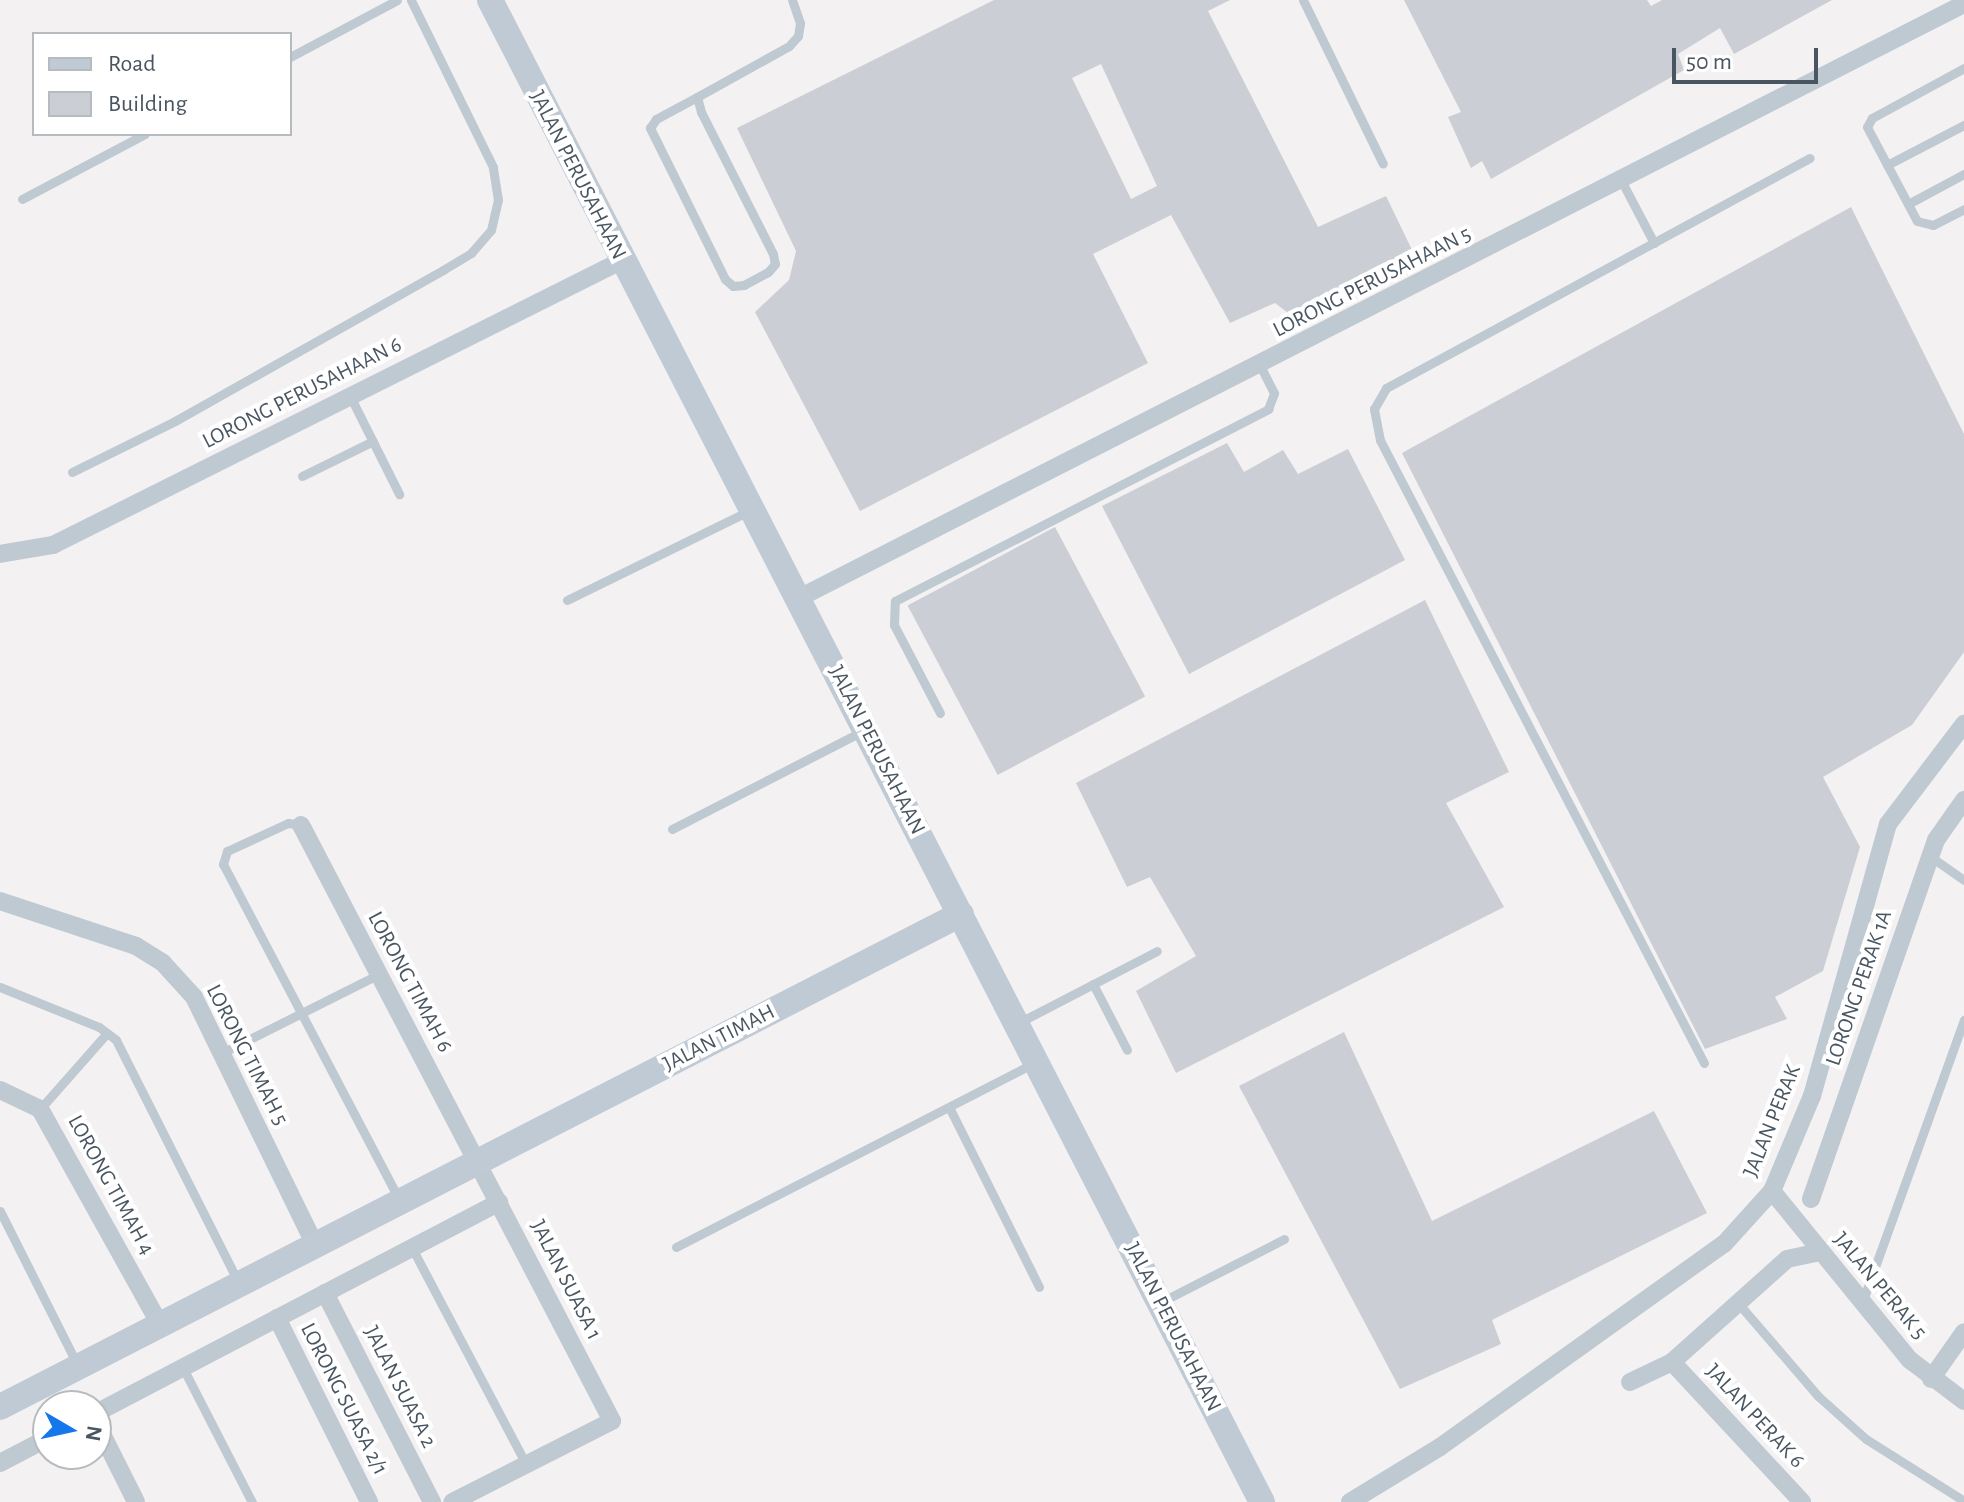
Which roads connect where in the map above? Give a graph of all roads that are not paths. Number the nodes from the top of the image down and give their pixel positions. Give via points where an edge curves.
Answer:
1 (397, 0) edge
2 (411, 0) edge
3 (490, 0) edge
4 (792, 0) edge
5 (1303, 0) edge
6 (1964, 4) edge
7 (292, 56) edge
8 (1964, 68) edge
9 (697, 97) junction
10 (1964, 125) edge
11 (141, 136) edge
12 (1810, 158) dead end
13 (1383, 164) dead end
14 (1887, 165) junction
15 (1964, 174) edge
16 (1622, 182) junction
17 (22, 199) dead end
18 (1908, 204) junction
19 (1964, 209) edge
20 (1654, 243) junction
21 (621, 261) junction
22 (1260, 365) junction
23 (350, 396) junction
24 (373, 441) junction
25 (72, 472) dead end
26 (302, 476) dead end
27 (399, 494) dead end
28 (752, 510) junction
29 (0, 554) edge
30 (799, 598) junction
31 (567, 600) dead end
32 (940, 713) dead end
33 (866, 729) junction
34 (1962, 731) edge
35 (1964, 800) edge
36 (301, 825) joint
37 (672, 829) dead end
38 (1930, 857) junction
39 (1964, 880) edge
40 (0, 901) edge
41 (961, 914) junction
42 (1157, 951) dead end
43 (379, 974) junction
44 (1093, 984) junction
45 (0, 987) edge
46 (301, 1013) junction
47 (1964, 1020) edge
48 (1017, 1023) junction
49 (107, 1033) junction
50 (1127, 1050) dead end
51 (222, 1053) junction
52 (1037, 1062) junction
53 (1704, 1063) dead end
54 (0, 1090) edge
55 (40, 1109) junction
56 (950, 1109) junction
57 (478, 1161) junction
58 (1772, 1191) junction
59 (1811, 1199) dead end
60 (400, 1201) junction
61 (499, 1202) junction
62 (0, 1211) edge
63 (1284, 1239) dead end
64 (315, 1245) junction
65 (676, 1247) dead end
66 (412, 1248) junction
67 (1819, 1252) junction
68 (239, 1284) junction
69 (1039, 1287) dead end
70 (325, 1293) junction
71 (1160, 1302) junction
72 (1738, 1303) junction
73 (1862, 1305) junction
74 (277, 1318) junction
75 (160, 1325) junction
76 (1964, 1332) edge
77 (1672, 1362) junction
78 (78, 1367) junction
79 (183, 1368) junction
80 (1931, 1379) junction
81 (1630, 1382) dead end
82 (1964, 1401) edge
83 (112, 1405) edge
84 (0, 1407) edge
85 (32, 1446) edge
86 (112, 1454) edge
87 (0, 1463) edge
88 (526, 1466) junction
89 (1964, 1501) edge
90 (136, 1502) edge
91 (252, 1502) edge
92 (369, 1502) edge
93 (432, 1502) edge
94 (452, 1502) edge
95 (1262, 1502) edge
96 (1350, 1502) edge
97 (1802, 1502) edge

1 - 7 lane
2 - 25 lane via 493,167 498,200 491,230 471,253 443,270 175,421
3 - 21 main road, JALAN PERUSAHAAN
4 - 9 lane via 800,23 789,46
5 - 13 lane
6 - 16 street, LORONG PERUSAHAAN 5
8 - 14 lane via 1868,122
9 - 9 lane via 773,254 768,272 744,285 733,286 725,279 651,138 656,119
10 - 14 lane
11 - 17 lane
12 - 20 lane
14 - 18 lane
15 - 18 lane
16 - 20 lane
16 - 22 street, LORONG PERUSAHAAN 5
18 - 19 lane via 1924,226
20 - 53 lane via 1386,388 1374,409 1380,440
21 - 23 street, LORONG PERUSAHAAN 6
21 - 28 main road, JALAN PERUSAHAAN
22 - 30 street, LORONG PERUSAHAAN 5
22 - 32 lane via 1274,393 1268,409 895,601 894,625
23 - 24 lane
23 - 29 street, LORONG PERUSAHAAN 6 via 53,545
24 - 26 lane
24 - 27 lane
28 - 30 main road, JALAN PERUSAHAAN
28 - 31 lane
30 - 33 main road, JALAN PERUSAHAAN
33 - 37 lane
33 - 41 main road, JALAN PERUSAHAAN
34 - 58 street, JALAN PERAK via 1888,824 1812,1096
35 - 38 street, LORONG PERAK 1A
36 - 43 street, LORONG TIMAH 6
36 - 46 lane via 288,823 222,856
38 - 39 lane
38 - 59 street, LORONG PERAK 1A
40 - 51 street, LORONG TIMAH 5 via 136,946 163,963 194,997
41 - 48 main road, JALAN PERUSAHAAN
41 - 57 main road, JALAN TIMAH
42 - 44 lane
43 - 46 lane
43 - 57 street, LORONG TIMAH 6
44 - 48 lane
44 - 50 lane
45 - 49 lane
46 - 51 lane
46 - 60 lane
47 - 73 lane
48 - 52 main road, JALAN PERUSAHAAN
49 - 55 lane
49 - 68 lane via 116,1040
51 - 64 street, LORONG TIMAH 5
52 - 56 lane
52 - 71 main road, JALAN PERUSAHAAN
54 - 55 street, LORONG TIMAH 4
55 - 75 street, LORONG TIMAH 4
56 - 65 lane
56 - 69 lane
57 - 60 main road, JALAN TIMAH
57 - 61 street, JALAN SUASA 1
58 - 67 street, JALAN PERAK 5
58 - 96 street, JALAN PERAK via 1724,1244 1440,1447
60 - 64 main road, JALAN TIMAH
61 - 66 street
61 - 88 street, JALAN SUASA 1 via 612,1421
62 - 78 lane
63 - 71 lane
64 - 68 main road, JALAN TIMAH
66 - 70 street
66 - 88 lane
67 - 72 street, JALAN PERAK 6 via 1787,1259
67 - 73 street, JALAN PERAK 5
68 - 75 main road, JALAN TIMAH
70 - 74 street
70 - 93 street, JALAN SUASA 2
71 - 95 main road, JALAN PERUSAHAAN
72 - 77 street, JALAN PERAK 6
72 - 89 lane via 1818,1396 1866,1439
73 - 80 street, JALAN PERAK 5
74 - 79 street
74 - 92 street, LORONG SUASA 2/1
75 - 78 main road, JALAN TIMAH
76 - 80 street
77 - 81 street, JALAN PERAK 6
77 - 97 street, JALAN PERAK 6
78 - 84 main road, JALAN TIMAH
79 - 83 street
79 - 91 lane
80 - 82 street, JALAN PERAK 5
85 - 87 street
86 - 90 street
88 - 94 street

